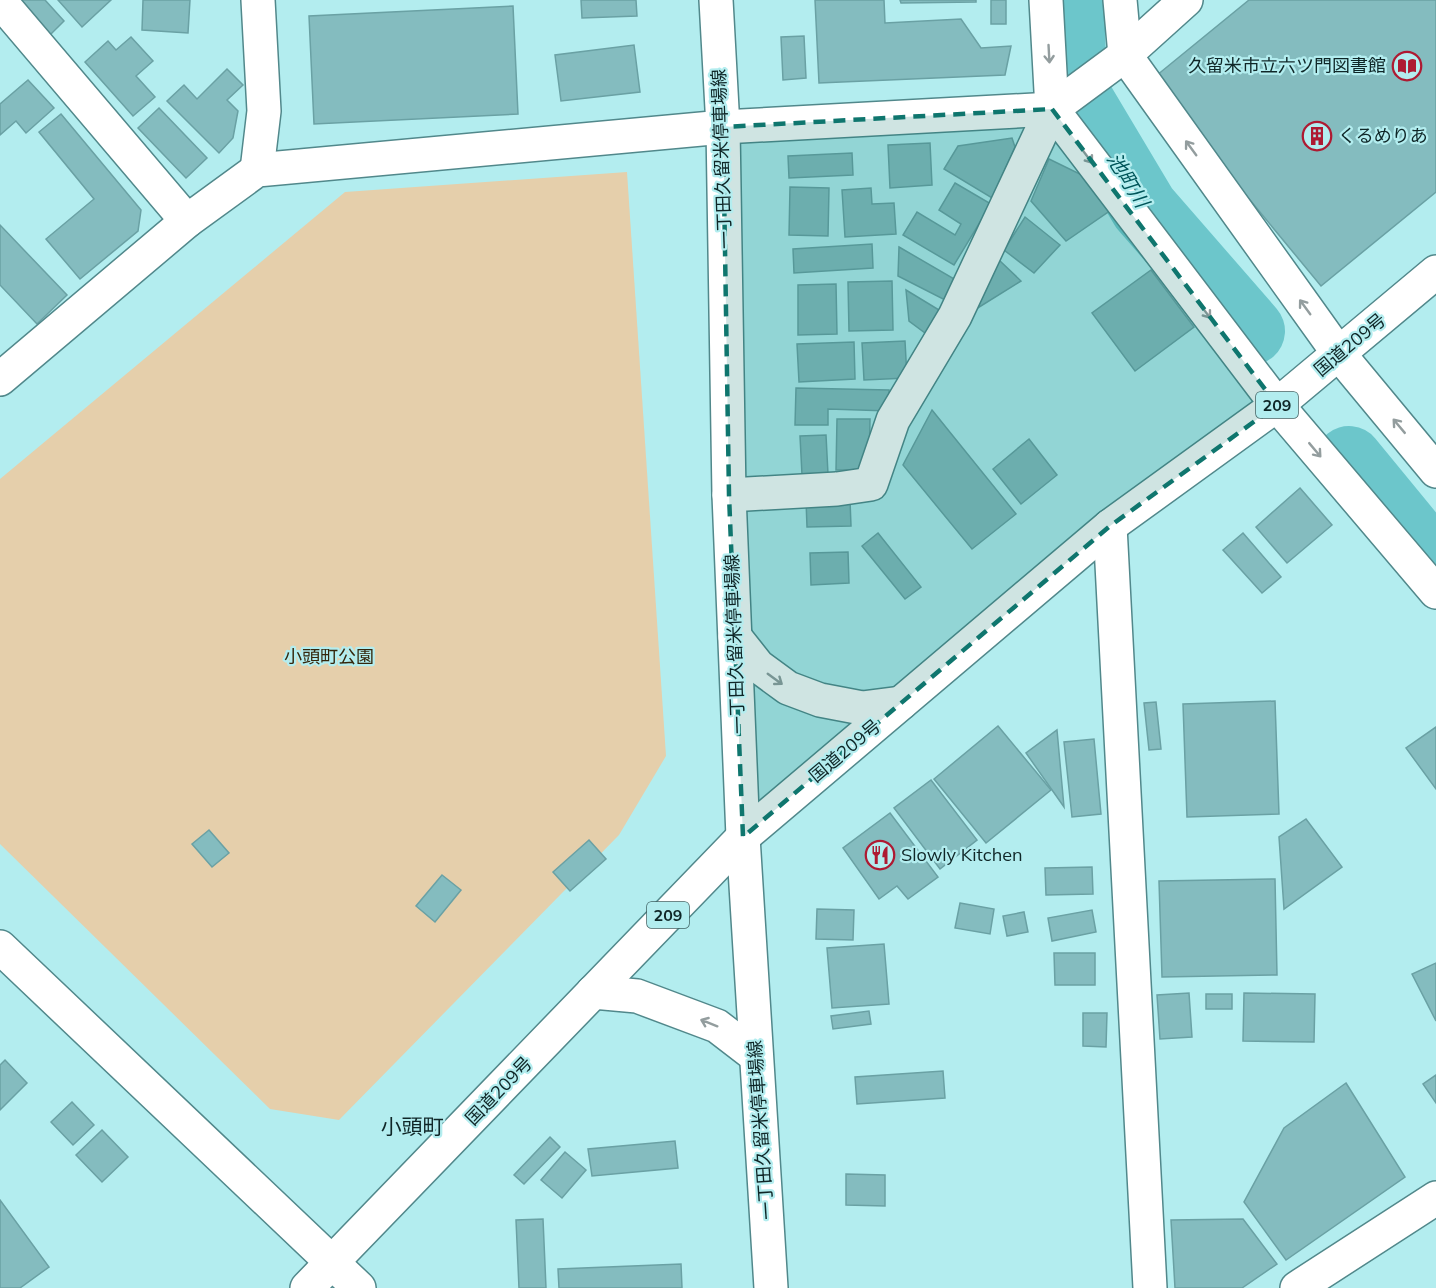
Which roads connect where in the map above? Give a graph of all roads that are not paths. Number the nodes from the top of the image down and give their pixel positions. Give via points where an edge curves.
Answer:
1 (258, 0) edge
2 (716, 0) edge
3 (1046, 0) edge
4 (1120, 0) edge
5 (1186, 0) edge
6 (0, 1) edge
7 (1125, 55) junction
8 (1052, 109) junction
9 (723, 126) junction
10 (257, 170) junction
11 (187, 221) junction
12 (1436, 272) edge
13 (1339, 354) junction
14 (0, 379) edge
15 (1277, 405) junction
16 (1436, 471) edge
17 (729, 495) junction
18 (1110, 526) junction
19 (1436, 592) edge
20 (735, 637) junction
21 (901, 703) junction
22 (743, 837) junction
23 (0, 946) edge
24 (593, 992) junction
25 (756, 1056) junction
26 (1436, 1198) edge
27 (333, 1263) junction
28 (308, 1288) edge
29 (359, 1288) edge
30 (771, 1288) edge
31 (1150, 1288) edge
32 (1297, 1288) edge

1 - 10 main road via 264,111
2 - 9 main road, 一丁田久留米停車場線
3 -> 8 main road
4 - 7 main road
5 - 7 main road
6 - 11 main road
7 - 8 main road
13 -> 7 main road
8 - 9 main road
8 -> 15 main road
8 - 17 main road via 955,316 893,420 871,484
9 - 10 main road
9 - 17 main road, 一丁田久留米停車場線
10 - 11 main road
11 - 14 main road
12 - 13 main road, 国道209号 / 209
13 - 15 main road, 国道209号 / 209
16 -> 13 main road
15 - 18 main road, 国道209号 / 209
15 -> 19 main road
17 - 20 main road, 一丁田久留米停車場線
18 - 21 main road, 国道209号 / 209
18 - 31 main road
20 -> 21 main road via 758,666 788,688 820,700 862,708
20 - 22 main road, 一丁田久留米停車場線
21 - 22 main road, 国道209号 / 209
22 - 24 main road, 国道209号 / 209
22 - 25 main road, 一丁田久留米停車場線
23 - 27 main road
25 -> 24 main road via 717,1026 637,996
24 - 27 main road, 国道209号 / 209
25 - 30 main road, 一丁田久留米停車場線
26 - 32 main road
27 - 28 main road, 国道209号 / 209
27 - 29 main road

